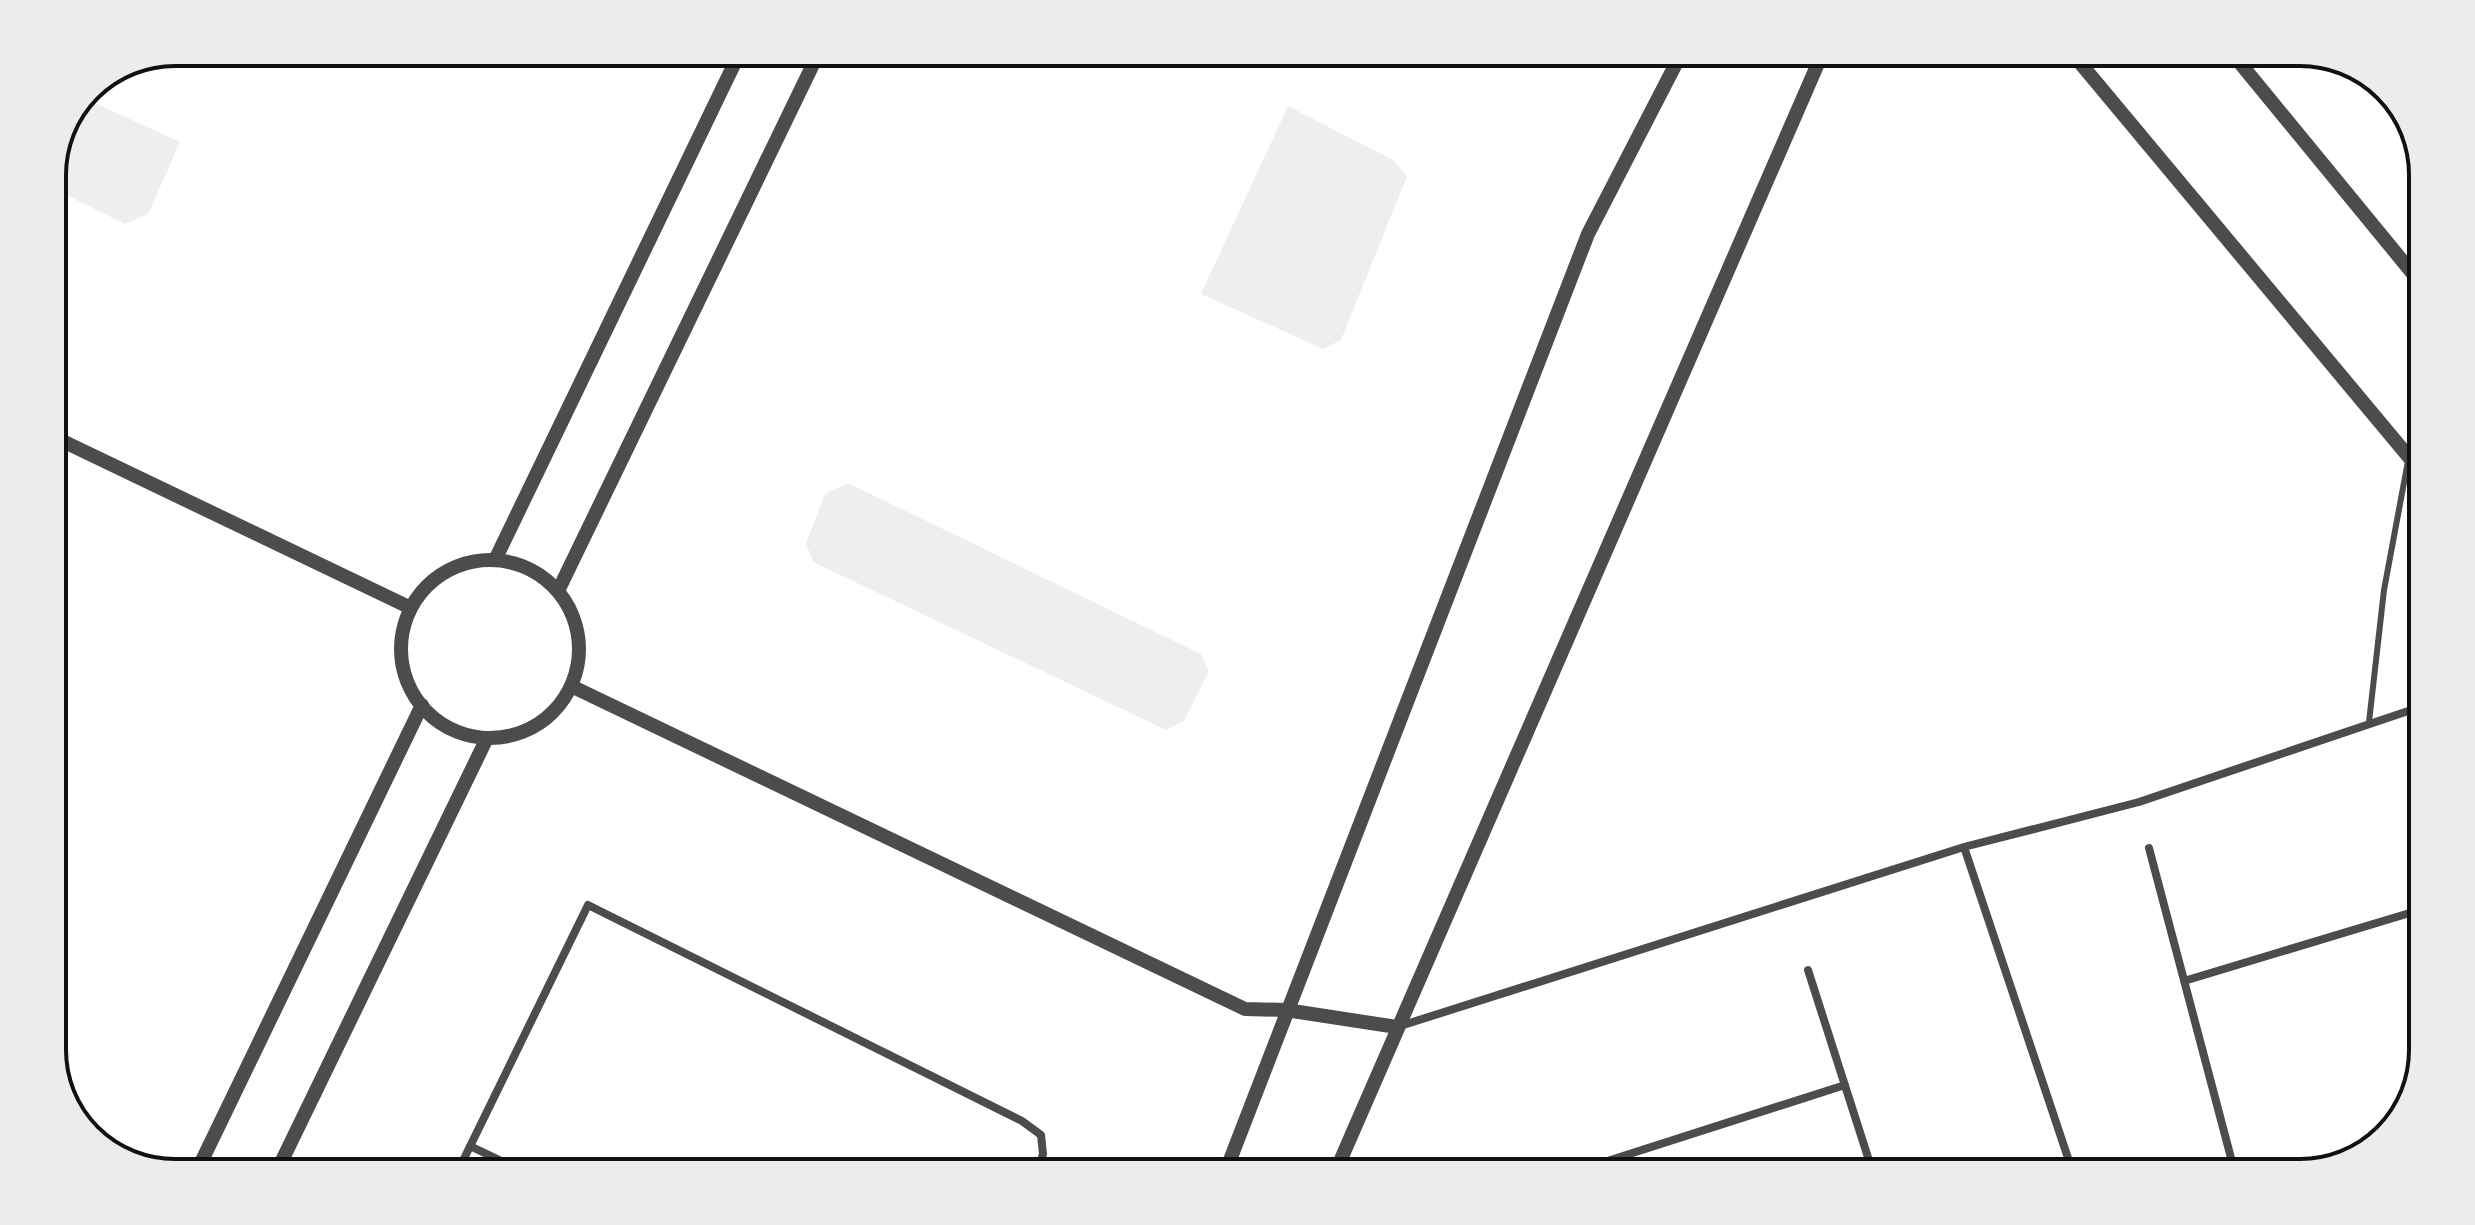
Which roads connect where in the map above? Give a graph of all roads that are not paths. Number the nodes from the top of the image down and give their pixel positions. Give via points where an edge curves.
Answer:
1 (733, 66) edge
2 (812, 66) edge
3 (1675, 66) edge
4 (1817, 66) edge
5 (2083, 66) edge
6 (2242, 66) edge
7 (2409, 269) edge
8 (66, 443) edge
9 (2408, 457) joint
10 (495, 560) junction
11 (558, 591) junction
12 (411, 608) junction
13 (571, 686) junction
14 (422, 705) junction
15 (2409, 710) edge
16 (2369, 722) junction
17 (487, 738) junction
18 (1964, 847) junction
19 (2149, 848) dead end
20 (2409, 913) edge
21 (1808, 970) dead end
22 (2184, 981) junction
23 (1286, 1010) junction
24 (1397, 1027) junction
25 (1845, 1085) junction
26 (470, 1146) junction
27 (203, 1159) edge
28 (283, 1159) edge
29 (464, 1159) edge
30 (497, 1159) edge
31 (1041, 1159) edge
32 (1230, 1159) edge
33 (1341, 1159) edge
34 (1614, 1159) edge
35 (1869, 1159) edge
36 (2068, 1159) edge
37 (2230, 1159) edge

1 - 10 street
2 - 11 street
3 - 23 street via 1588,234
4 - 24 street
5 - 9 street
6 - 7 street
8 - 12 street
9 - 16 lane via 2384,590
10 - 11 street via 519,564
10 - 12 street via 445,571
11 - 13 street via 579,637
12 - 14 street via 402,632 401,658
13 - 17 street via 537,725
13 - 23 street via 1245,1009
14 - 17 street via 440,722
14 - 27 street
15 - 16 street
16 - 18 street via 2139,802
17 - 28 street
18 - 24 street
18 - 36 street
19 - 22 street
20 - 22 street
21 - 25 street
22 - 37 street
23 - 24 street
23 - 32 street
24 - 33 street
25 - 34 street
25 - 35 street
26 - 29 street
26 - 30 street
26 - 31 street via 588,905 1022,1121 1041,1135

